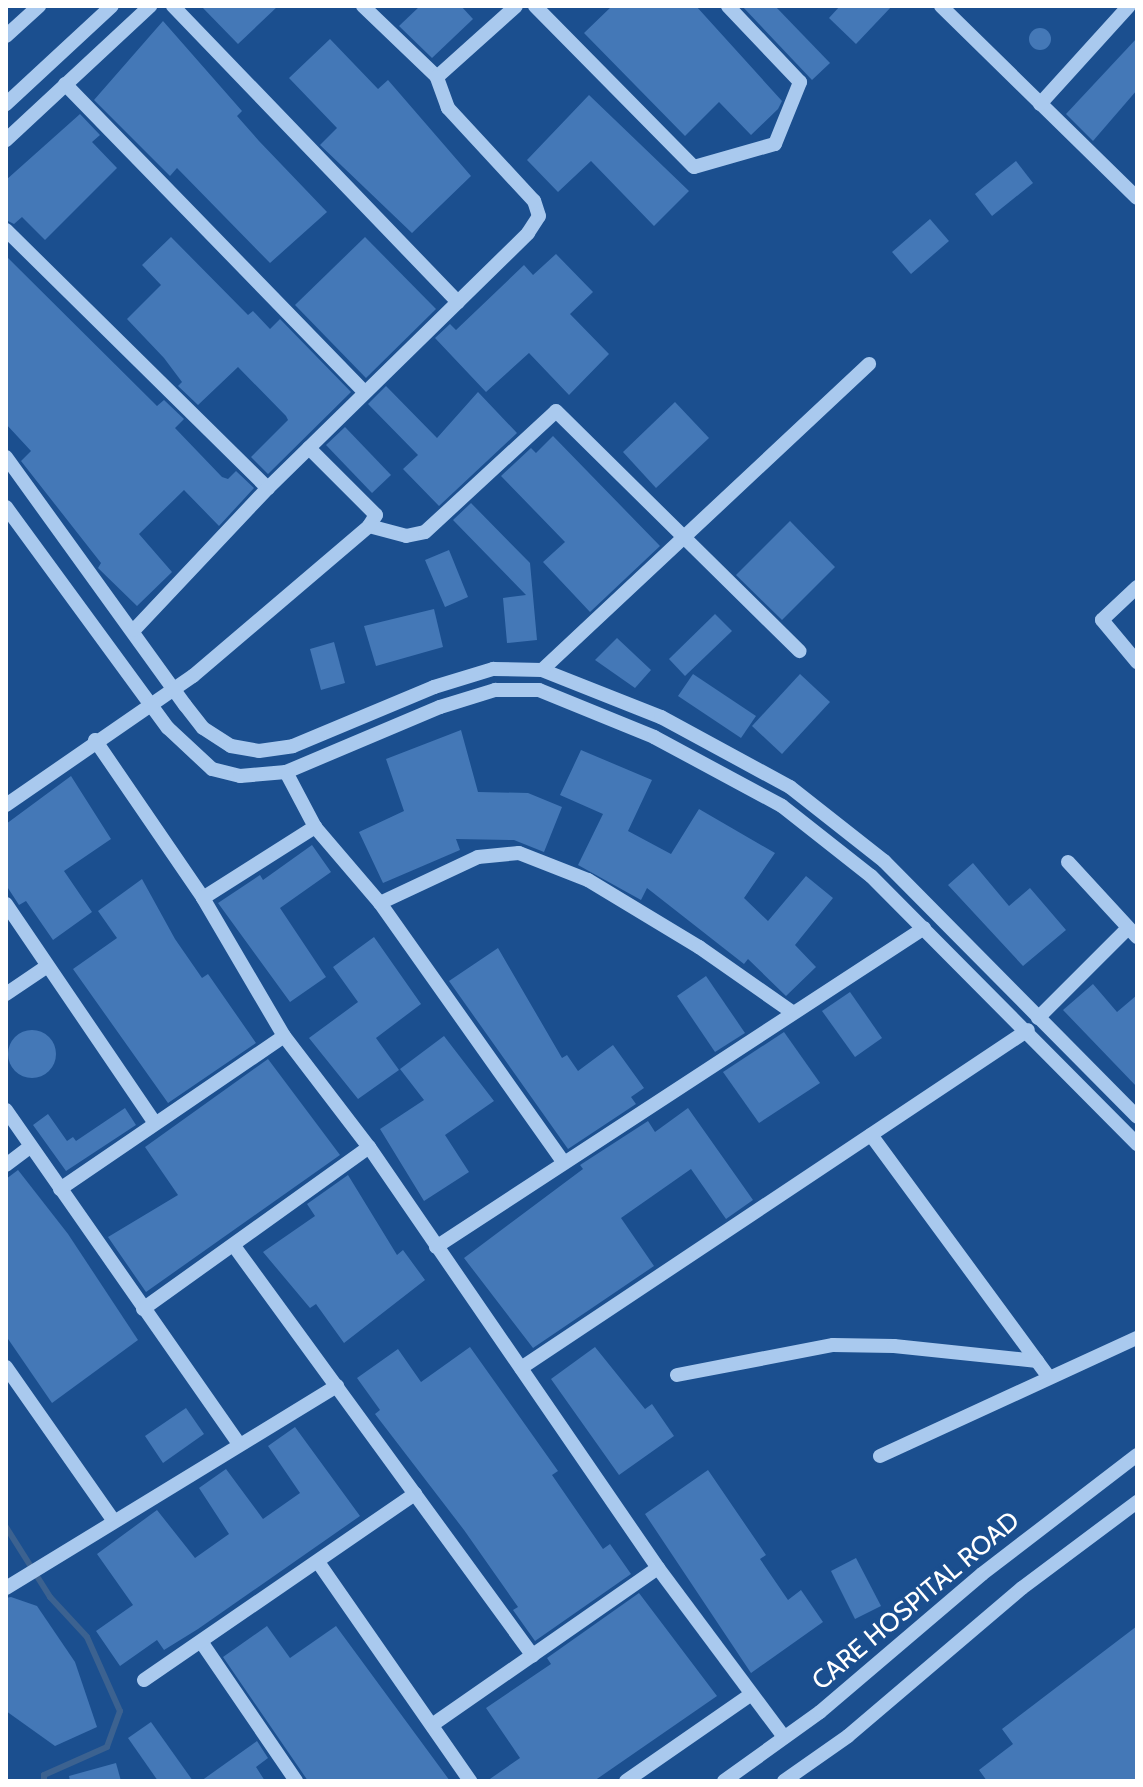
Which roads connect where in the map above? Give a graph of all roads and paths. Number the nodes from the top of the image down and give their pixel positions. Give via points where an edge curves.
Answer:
1 (39, 6) edge
2 (112, 6) edge
3 (150, 6) edge
4 (173, 6) edge
5 (363, 6) edge
6 (516, 6) edge
7 (535, 6) edge
8 (728, 6) edge
9 (941, 6) edge
10 (1129, 6) edge
11 (6, 36) edge
12 (437, 77) junction
13 (65, 84) junction
14 (9, 94) edge
15 (1040, 104) junction
16 (6, 140) edge
17 (1137, 198) edge
18 (6, 230) edge
19 (458, 302) junction
20 (869, 364) dead end
21 (365, 392) junction
22 (309, 448) junction
23 (6, 457) edge
24 (268, 488) junction
25 (6, 507) edge
26 (369, 526) junction
27 (687, 539) junction
28 (1137, 587) edge
29 (134, 630) junction
30 (799, 651) dead end
31 (1137, 662) edge
32 (542, 670) junction
33 (172, 688) junction
34 (151, 705) junction
35 (95, 740) junction
36 (286, 772) junction
37 (6, 805) edge
38 (315, 827) junction
39 (884, 861) junction
40 (1068, 862) dead end
41 (871, 876) junction
42 (203, 898) junction
43 (380, 903) junction
44 (6, 904) edge
45 (924, 928) junction
46 (1133, 933) edge
47 (46, 967) junction
48 (6, 994) edge
49 (792, 1012) junction
50 (1033, 1024) junction
51 (284, 1036) junction
52 (6, 1110) edge
53 (1137, 1117) edge
54 (154, 1122) junction
55 (871, 1135) junction
56 (1137, 1144) edge
57 (30, 1147) junction
58 (369, 1147) junction
59 (562, 1160) junction
60 (6, 1165) edge
61 (60, 1189) junction
62 (234, 1246) junction
63 (436, 1247) junction
64 (143, 1309) junction
65 (1137, 1338) edge
66 (1037, 1361) junction
67 (6, 1367) edge
68 (521, 1368) junction
69 (677, 1375) dead end
70 (1049, 1377) junction
71 (337, 1386) junction
72 (239, 1444) junction
73 (1137, 1455) edge
74 (880, 1456) dead end
75 (415, 1494) junction
76 (1137, 1502) edge
77 (114, 1521) junction
78 (318, 1562) junction
79 (658, 1568) junction
80 (6, 1588) edge
81 (202, 1643) junction
82 (533, 1656) junction
83 (144, 1680) dead end
84 (750, 1695) junction
85 (432, 1725) junction
86 (784, 1737) junction
87 (296, 1781) edge
88 (470, 1781) edge
89 (626, 1781) edge
90 (724, 1781) edge
91 (784, 1781) edge

1 - 11 street
2 - 14 street
3 - 13 street
4 - 19 street
5 - 12 street
6 - 12 street
7 - 8 street via 694,167 775,144 800,82
9 - 15 street
10 - 15 street
12 - 19 street via 448,108 534,201 539,216
13 - 16 street
13 - 21 street
15 - 17 street
18 - 24 street
19 - 21 street
20 - 27 street
21 - 22 street
22 - 24 street
22 - 26 street via 376,515
23 - 29 street
24 - 29 street
25 - 34 street
26 - 27 street via 406,536 425,532 556,411
26 - 33 street
27 - 30 street
27 - 32 street
28 - 31 street via 1102,620
29 - 33 street
32 - 33 street via 474,674 293,746 259,751 231,746 203,728
32 - 39 street via 661,717 741,759 826,812
33 - 34 street
34 - 35 street
34 - 36 street via 212,769 240,776
35 - 37 street
35 - 42 street
36 - 38 street
36 - 41 street via 440,707 495,690 539,690 654,737 734,778 782,806
38 - 42 street
38 - 43 street
39 - 41 street
39 - 50 street
40 - 46 street
41 - 45 street
42 - 51 street
43 - 49 street via 478,857 519,853 588,880 699,947
43 - 59 street
44 - 47 street
45 - 49 street
45 - 50 street
46 - 50 street
47 - 48 street
47 - 54 street
49 - 59 street
50 - 53 street
50 - 55 street
50 - 56 street
51 - 54 street
51 - 58 street
52 - 57 street
54 - 61 street
55 - 66 street
55 - 68 street
57 - 60 street
57 - 61 street
58 - 62 street
58 - 63 street
59 - 63 street
61 - 64 street
62 - 64 street
62 - 71 street
63 - 68 street
64 - 72 street
65 - 70 street
66 - 69 street via 833,1345
66 - 70 street
67 - 77 street
68 - 79 street
70 - 74 street
71 - 72 street
71 - 75 street
72 - 77 street
73 - 86 street, CARE HOSPITAL ROAD
75 - 78 street
75 - 82 street
76 - 91 street via 1022,1588 848,1736
77 - 80 street
78 - 81 street
78 - 85 street
79 - 82 street
79 - 84 street
81 - 83 street
81 - 87 street
82 - 85 street
84 - 86 street
84 - 89 street
85 - 88 street
86 - 90 street, CARE HOSPITAL ROAD

